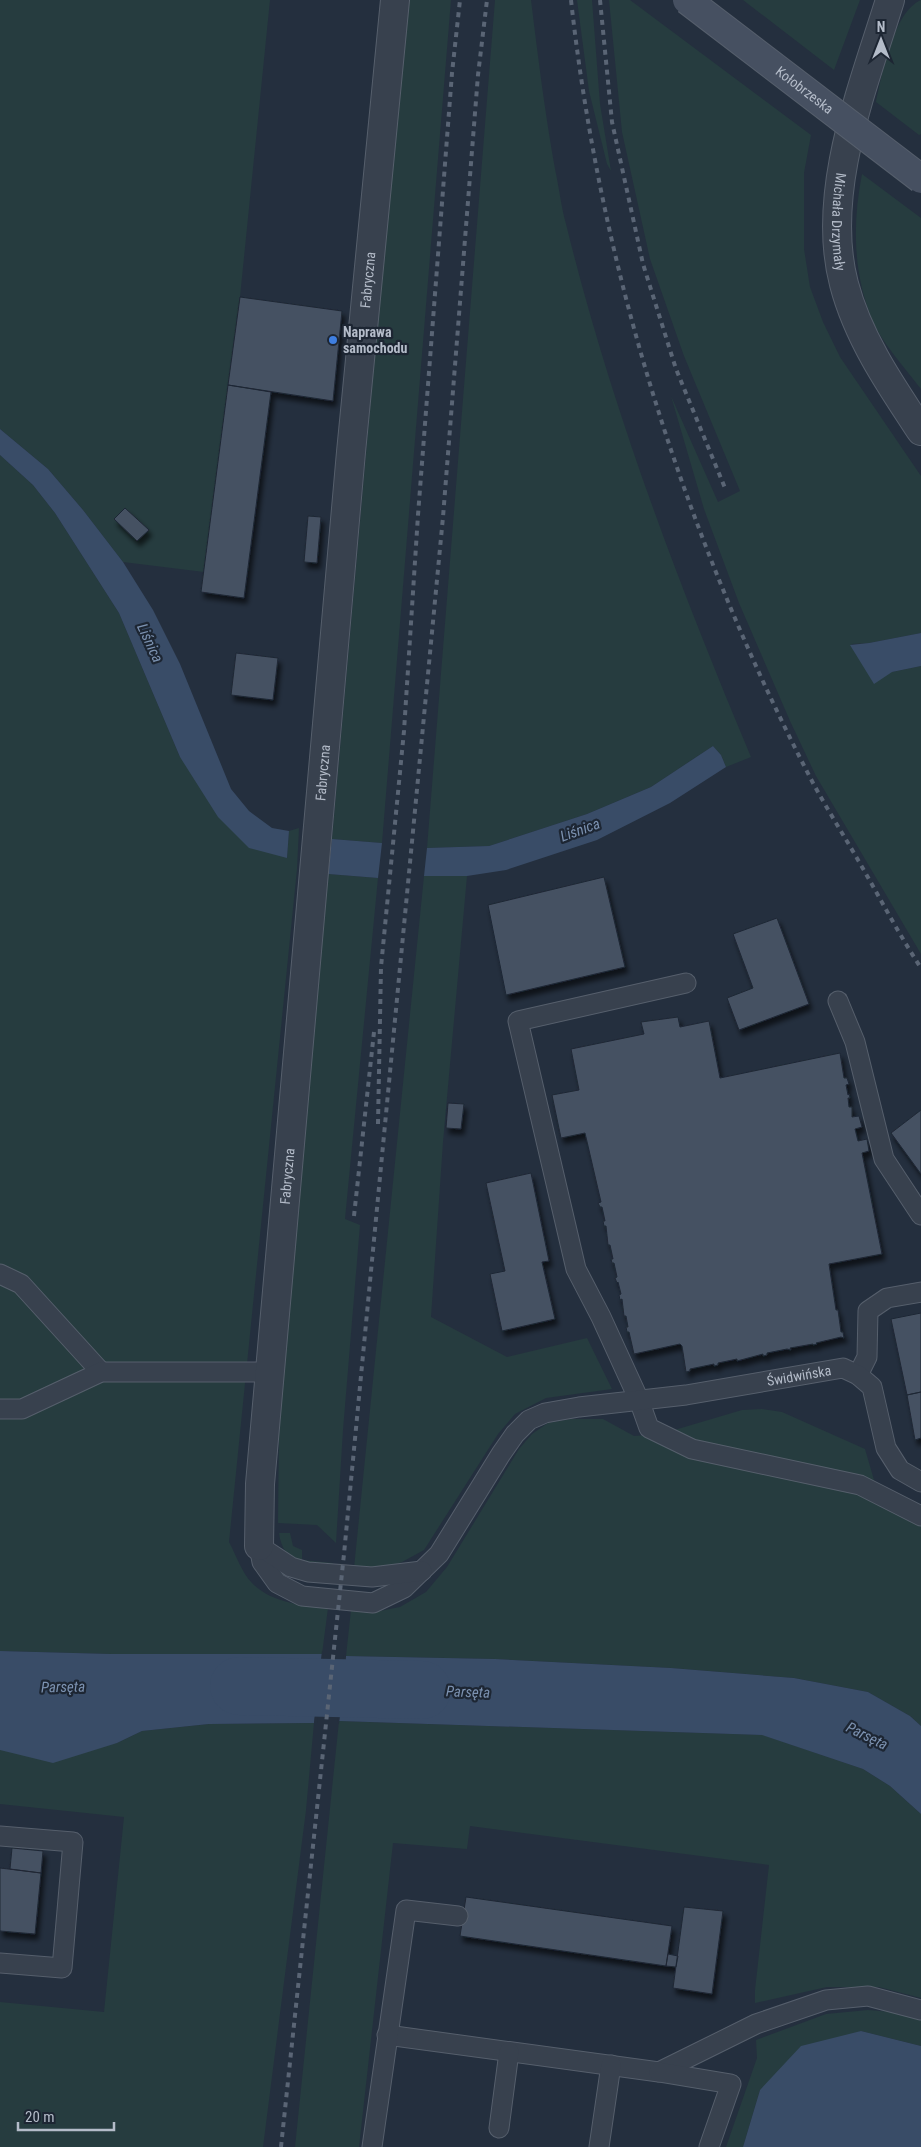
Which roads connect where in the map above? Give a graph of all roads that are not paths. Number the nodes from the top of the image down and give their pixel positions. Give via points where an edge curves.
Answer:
1 (395, 0) edge
2 (687, 0) edge
3 (890, 0) edge
4 (921, 179) edge
5 (921, 431) edge
6 (686, 983) dead end
7 (838, 1001) dead end
8 (921, 1215) edge
9 (0, 1274) edge
10 (921, 1292) edge
11 (101, 1372) junction
12 (270, 1372) junction
13 (858, 1375) junction
14 (639, 1400) junction
15 (0, 1409) edge
16 (921, 1482) edge
17 (921, 1516) edge
18 (259, 1546) junction
19 (422, 1571) junction
20 (0, 1836) edge
21 (458, 1916) dead end
22 (0, 1963) edge
23 (921, 2010) edge
24 (387, 2035) junction
25 (509, 2052) junction
26 (612, 2065) junction
27 (659, 2072) junction
28 (499, 2128) dead end
29 (372, 2147) edge
30 (599, 2147) edge
31 (709, 2147) edge

1 - 12 street, Fabryczna via 351,452
2 - 4 main road, Kołobrzeska, bridge
3 - 5 street, Michała Drzymały via 851,132 840,195 838,247 847,294 863,333 888,381
6 - 14 lane via 518,1021 576,1269
7 - 8 lane via 855,1042 884,1160
9 - 11 lane via 21,1284
10 - 13 lane via 887,1298 868,1311 867,1357
11 - 12 lane
11 - 15 lane via 22,1409
12 - 18 street, Fabryczna via 260,1484
13 - 14 lane, Świdwińska via 843,1368
13 - 16 lane via 872,1387 886,1448 900,1470
14 - 17 lane via 649,1428 692,1449 860,1485
14 - 19 lane, Świdwińska via 544,1413 529,1420 501,1454 439,1554
18 - 19 lane via 291,1567 308,1572 372,1577
18 - 19 lane, Świdwińska via 262,1562 277,1583 302,1596 374,1603 404,1588
20 - 22 lane via 73,1842 62,1968
21 - 24 lane via 406,1910
23 - 27 lane via 868,1996 826,2000 756,2024
24 - 25 lane
24 - 29 lane
25 - 26 lane
25 - 28 lane
26 - 27 lane
26 - 30 lane
27 - 31 lane via 731,2084

